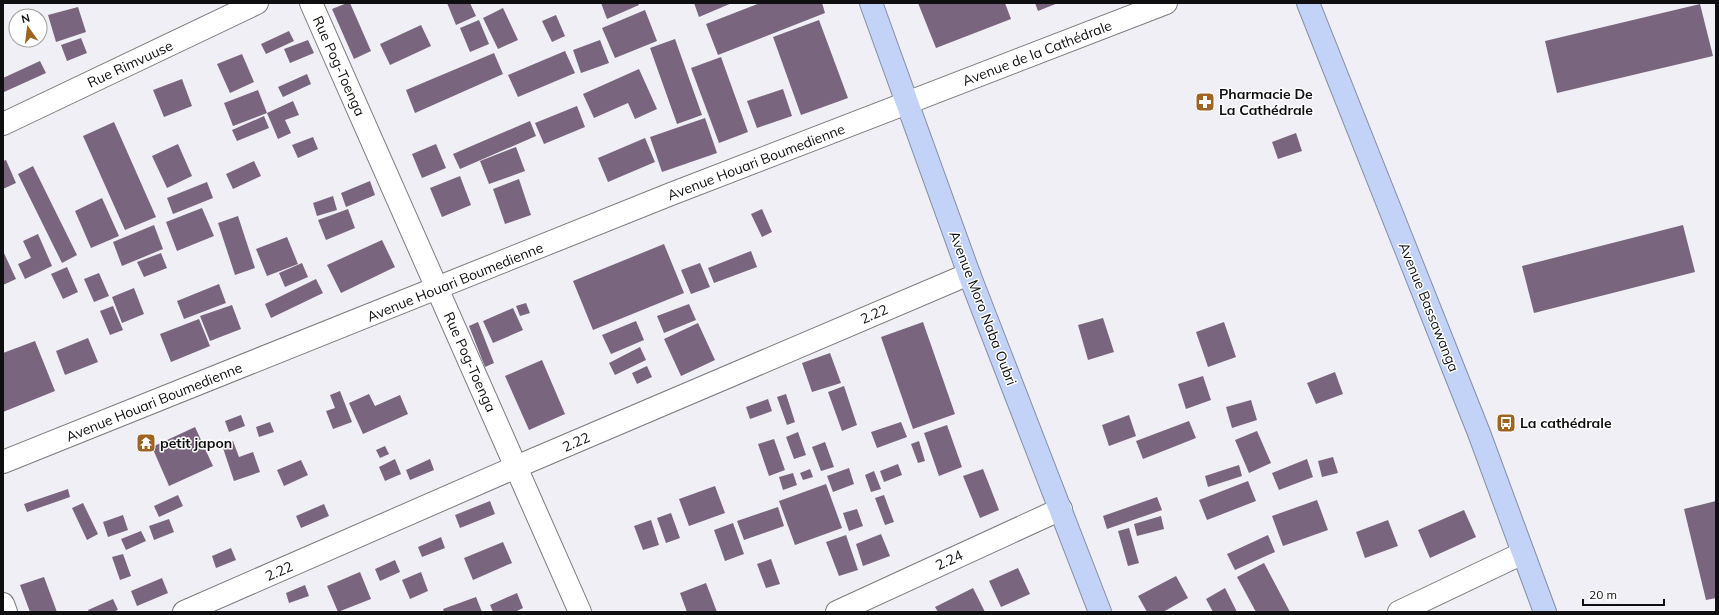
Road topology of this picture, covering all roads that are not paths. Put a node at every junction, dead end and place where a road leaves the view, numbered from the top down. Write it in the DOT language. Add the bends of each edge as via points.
graph roads {
  1 [pos="257,3"];
  2 [pos="311,3"];
  3 [pos="871,3"];
  4 [pos="1166,3"];
  5 [pos="1308,3"];
  6 [pos="907,104"];
  7 [pos="3,124"];
  8 [pos="969,274"];
  9 [pos="438,289"];
  10 [pos="3,462"];
  11 [pos="516,467"];
  12 [pos="1062,509"];
  13 [pos="1523,553"];
  14 [pos="3,604"];
  15 [pos="6,612"];
  16 [pos="184,612"];
  17 [pos="580,612"];
  18 [pos="837,612"];
  19 [pos="1100,612"];
  20 [pos="1399,612"];
  21 [pos="1545,612"];
  1 -- 7 [label="street, Rue Rimvuuse"];
  2 -- 9 [label="street, Rue Pog-Toenga"];
  3 -- 6 [label="highway, Avenue Moro Naba Oubri"];
  4 -- 6 [label="street, Avenue de la Cathédrale"];
  5 -- 13 [label="highway, Avenue Bassawanga" via="1476,426"];
  6 -- 8 [label="highway, Avenue Moro Naba Oubri"];
  6 -- 9 [label="street, Avenue Houari Boumedienne" via="671,194"];
  8 -- 11 [label="street, 2.22"];
  8 -- 12 [label="highway, Avenue Moro Naba Oubri"];
  9 -- 10 [label="street, Avenue Houari Boumedienne"];
  9 -- 11 [label="street, Rue Pog-Toenga"];
  11 -- 16 [label="street, 2.22"];
  11 -- 17 [label="street, Rue Pog-Toenga"];
  12 -- 18 [label="street, 2.24"];
  12 -- 19 [label="highway, Avenue Moro Naba Oubri"];
  13 -- 20 [label="street"];
  13 -- 21 [label="highway, Avenue Bassawanga"];
  14 -- 15 [label="street"];
}
